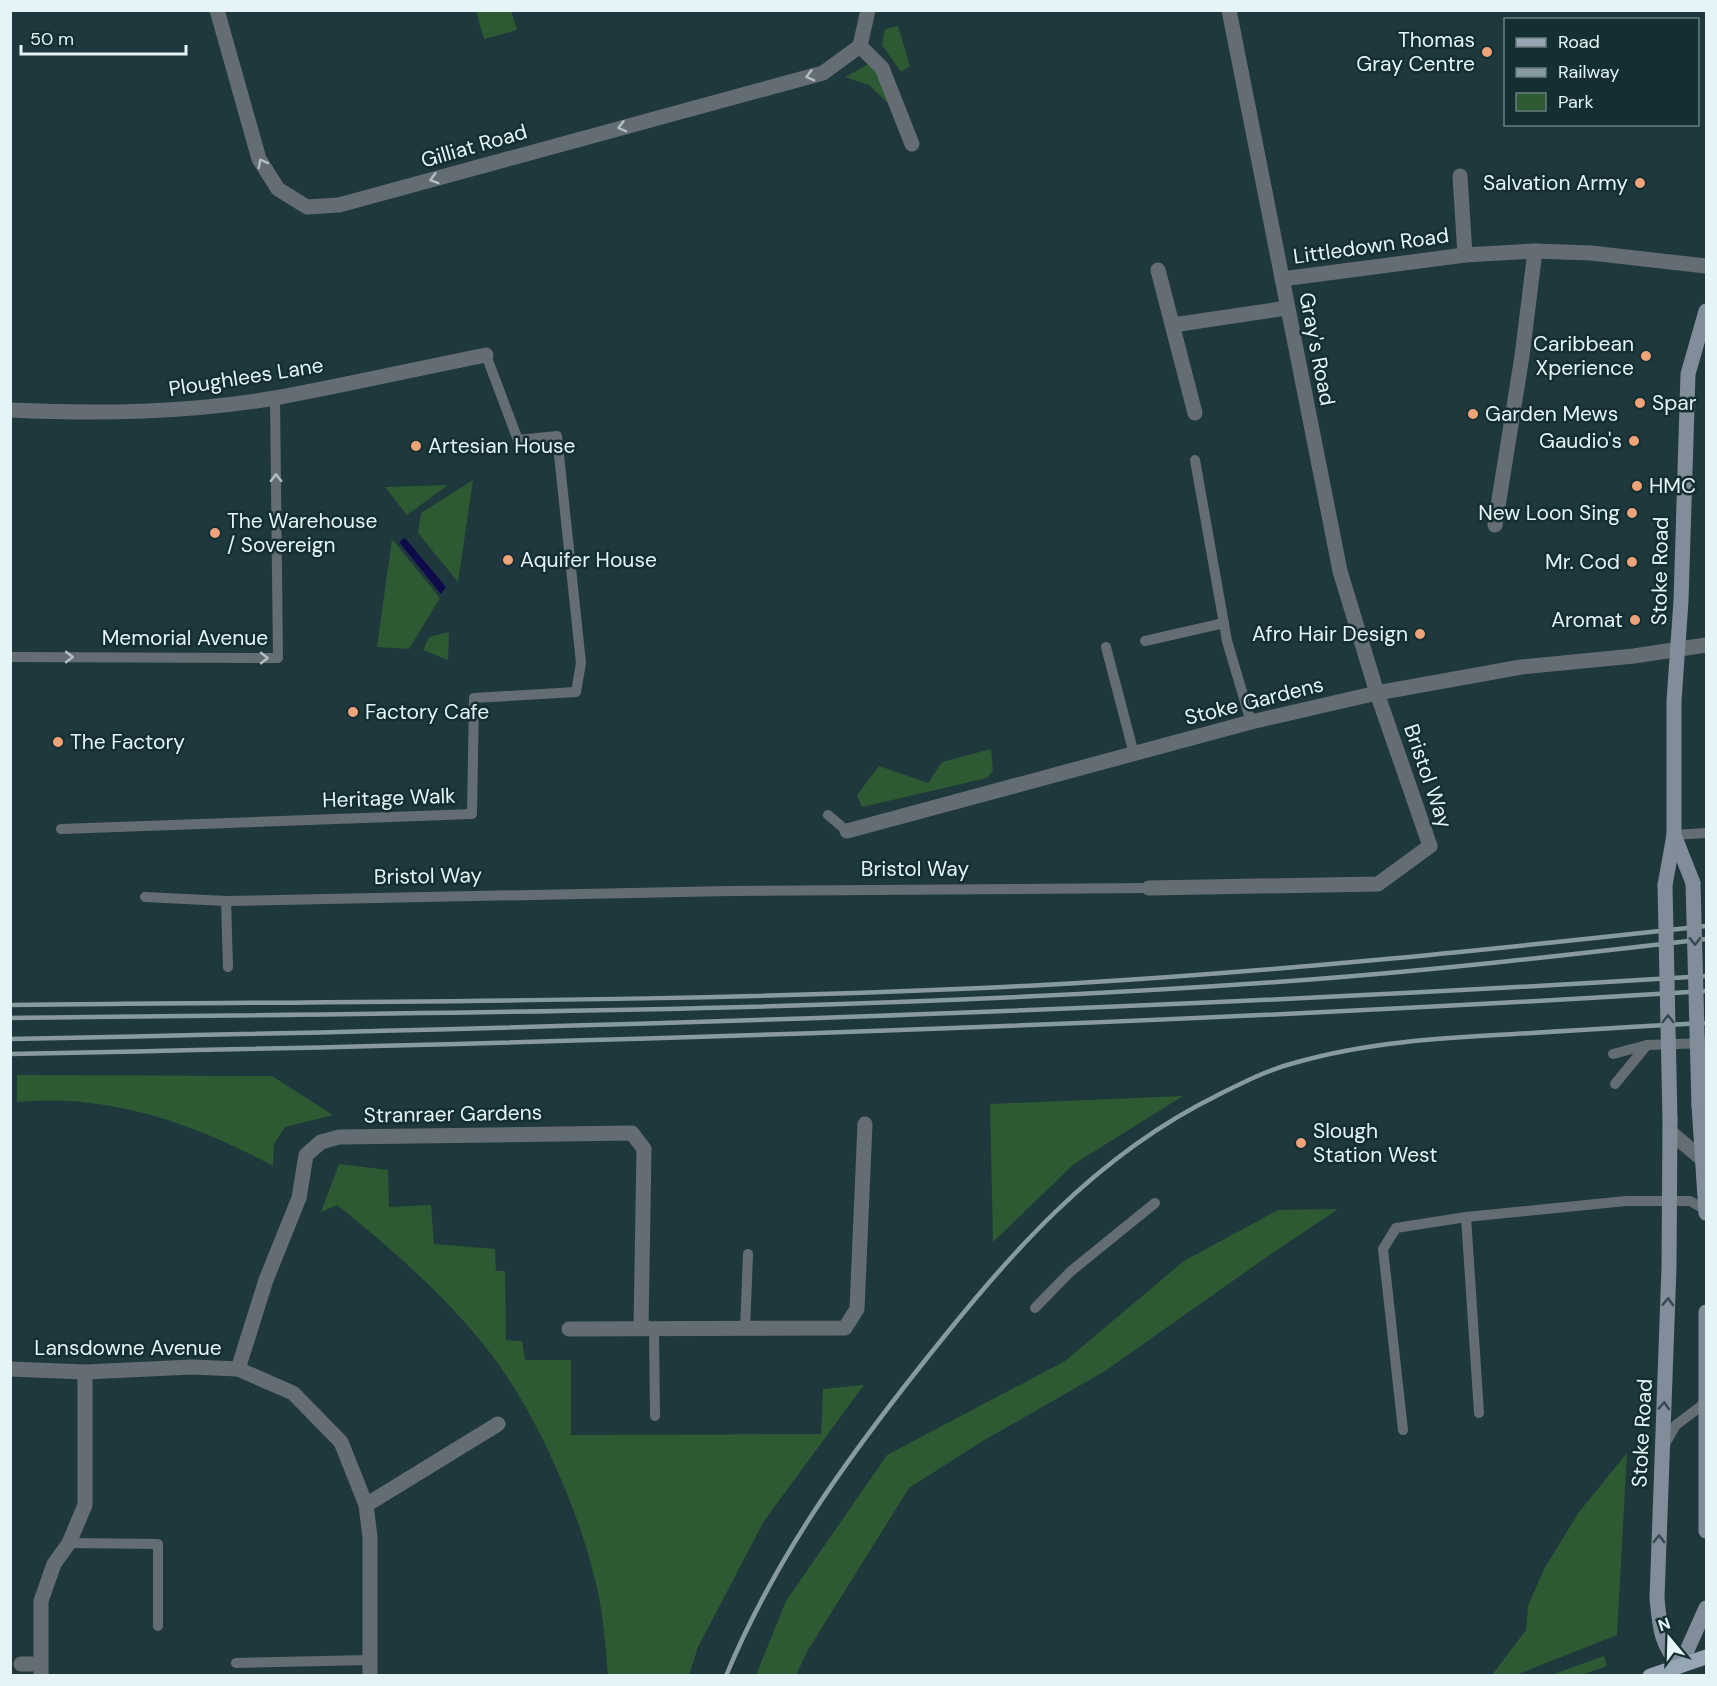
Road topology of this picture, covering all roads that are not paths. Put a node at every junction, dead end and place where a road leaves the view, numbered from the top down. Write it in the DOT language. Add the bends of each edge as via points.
graph roads {
  1 [pos="218,10"];
  2 [pos="868,10"];
  3 [pos="1229,10"];
  4 [pos="860,46"];
  5 [pos="912,144"];
  6 [pos="1460,176"];
  7 [pos="1535,251"];
  8 [pos="1465,255"];
  9 [pos="1707,266"];
  10 [pos="1158,270"];
  11 [pos="1282,279"];
  12 [pos="1287,309"];
  13 [pos="1707,311"];
  14 [pos="1173,325"];
  15 [pos="486,355"];
  16 [pos="275,398"];
  17 [pos="10,410"];
  18 [pos="1195,413"];
  19 [pos="1195,460"];
  20 [pos="1495,525"];
  21 [pos="1224,623"];
  22 [pos="1145,641"];
  23 [pos="1707,645"];
  24 [pos="1106,647"];
  25 [pos="1679,649"];
  26 [pos="10,657"];
  27 [pos="1377,693"];
  28 [pos="1251,722"];
  29 [pos="1134,754"];
  30 [pos="828,815"];
  31 [pos="61,829"];
  32 [pos="847,831"];
  33 [pos="1707,833"];
  34 [pos="1674,835"];
  35 [pos="1149,888"];
  36 [pos="145,897"];
  37 [pos="226,901"];
  38 [pos="228,967"];
  39 [pos="1707,1043"];
  40 [pos="1647,1046"];
  41 [pos="1613,1054"];
  42 [pos="1615,1084"];
  43 [pos="865,1124"];
  44 [pos="1670,1126"];
  45 [pos="1704,1158"];
  46 [pos="1669,1202"];
  47 [pos="1155,1203"];
  48 [pos="1706,1212"];
  49 [pos="1466,1217"];
  50 [pos="748,1254"];
  51 [pos="1035,1308"];
  52 [pos="1707,1312"];
  53 [pos="648,1328"];
  54 [pos="569,1329"];
  55 [pos="745,1330"];
  56 [pos="10,1369"];
  57 [pos="238,1369"];
  58 [pos="85,1372"];
  59 [pos="1705,1403"];
  60 [pos="1479,1413"];
  61 [pos="655,1416"];
  62 [pos="498,1424"];
  63 [pos="1403,1430"];
  64 [pos="1661,1452"];
  65 [pos="1706,1487"];
  66 [pos="366,1505"];
  67 [pos="1707,1531"];
  68 [pos="69,1542"];
  69 [pos="1707,1608"];
  70 [pos="158,1626"];
  71 [pos="1707,1657"];
  72 [pos="370,1660"];
  73 [pos="236,1663"];
  74 [pos="21,1664"];
  75 [pos="41,1670"];
  76 [pos="1684,1672"];
  77 [pos="370,1676"];
  78 [pos="1650,1676"];
  4 -- 1 [label="street, Gilliat Road, one-way" via="823,73 339,205 307,207 278,189 259,159"];
  2 -- 4 [label="street"];
  3 -- 11 [label="street, Gray's Road"];
  4 -- 5 [label="street" via="882,68"];
  6 -- 8 [label="street"];
  7 -- 8 [label="street, Littledown Road"];
  7 -- 9 [label="street"];
  7 -- 20 [label="street"];
  8 -- 11 [label="street, Littledown Road"];
  10 -- 14 [label="street"];
  11 -- 12 [label="street, Gray's Road"];
  12 -- 14 [label="street"];
  12 -- 27 [label="street, Gray's Road" via="1340,570"];
  13 -- 25 [label="main road, Stoke Road" via="1688,374"];
  14 -- 18 [label="street"];
  15 -- 16 [label="street, Ploughlees Lane"];
  15 -- 31 [label="lane, Heritage Walk" via="518,440 556,436 581,663 576,692 474,698 472,814"];
  16 -- 17 [label="street, Ploughlees Lane" via="172,410 91,414"];
  26 -- 16 [label="lane, Memorial Avenue, one-way" via="278,658"];
  19 -- 21 [label="lane"];
  21 -- 22 [label="lane"];
  21 -- 28 [label="lane"];
  23 -- 25 [label="street, Stoke Gardens"];
  24 -- 29 [label="lane"];
  25 -- 27 [label="street, Stoke Gardens" via="1521,667"];
  25 -- 34 [label="main road, Stoke Road" via="1674,701"];
  27 -- 28 [label="street, Stoke Gardens"];
  27 -- 35 [label="street, Bristol Way" via="1430,846 1378,884"];
  28 -- 29 [label="street, Stoke Gardens"];
  29 -- 32 [label="street, Stoke Gardens"];
  30 -- 32 [label="lane"];
  33 -- 34 [label="lane"];
  44 -- 34 [label="main road, Stoke Road, one-way, bridge" via="1665,885"];
  34 -- 45 [label="main road, Stoke Road, one-way, bridge" via="1694,883 1699,1105"];
  35 -- 37 [label="lane, Bristol Way" via="718,891"];
  36 -- 37 [label="lane, Bristol Way"];
  37 -- 38 [label="lane"];
  39 -- 40 [label="lane"];
  40 -- 41 [label="lane"];
  40 -- 42 [label="lane"];
  43 -- 55 [label="street" via="857,1309 845,1328"];
  44 -- 45 [label="street"];
  44 -- 46 [label="main road, Stoke Road"];
  45 -- 48 [label="main road, Stoke Road"];
  46 -- 48 [label="lane" via="1690,1201"];
  46 -- 49 [label="lane" via="1626,1201"];
  64 -- 46 [label="main road, Stoke Road, one-way" via="1667,1360"];
  47 -- 51 [label="lane" via="1070,1272"];
  49 -- 60 [label="lane"];
  49 -- 63 [label="lane" via="1396,1228 1383,1249"];
  50 -- 55 [label="lane"];
  52 -- 59 [label="main road"];
  53 -- 54 [label="street"];
  53 -- 55 [label="street"];
  53 -- 57 [label="street, Stranraer Gardens" via="644,1149 632,1133 339,1137 321,1142 306,1155 299,1198 266,1280"];
  53 -- 61 [label="lane"];
  56 -- 58 [label="street, Lansdowne Avenue"];
  57 -- 58 [label="street, Lansdowne Avenue"];
  57 -- 66 [label="street, Lansdowne Avenue" via="294,1393 341,1442"];
  58 -- 68 [label="street" via="85,1505"];
  59 -- 64 [label="lane" via="1676,1425"];
  59 -- 65 [label="main road"];
  62 -- 66 [label="street"];
  76 -- 64 [label="main road, Stoke Road, one-way" via="1662,1638 1657,1598"];
  65 -- 67 [label="main road"];
  66 -- 72 [label="street, Lansdowne Avenue" via="370,1537"];
  68 -- 70 [label="lane" via="145,1540 158,1544"];
  68 -- 75 [label="street" via="54,1564 41,1601"];
  69 -- 76 [label="main road"];
  71 -- 76 [label="main road"];
  72 -- 73 [label="lane"];
  72 -- 77 [label="street, Lansdowne Avenue"];
  74 -- 75 [label="street"];
  76 -- 78 [label="main road"];
}
